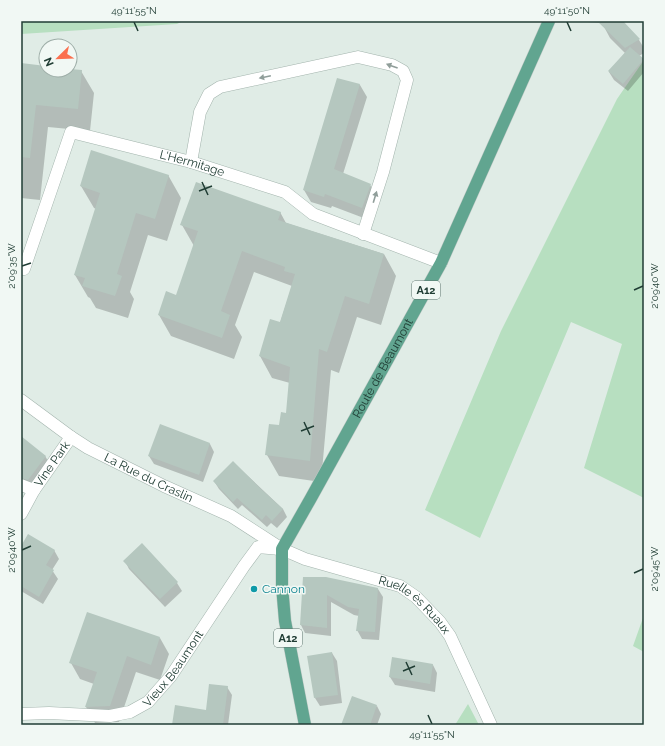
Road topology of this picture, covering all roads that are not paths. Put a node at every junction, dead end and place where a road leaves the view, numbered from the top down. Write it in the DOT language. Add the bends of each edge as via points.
graph roads {
  1 [pos="549,21"];
  2 [pos="191,162"];
  3 [pos="363,234"];
  4 [pos="441,263"];
  5 [pos="24,269"];
  6 [pos="21,400"];
  7 [pos="71,437"];
  8 [pos="21,485"];
  9 [pos="34,490"];
  10 [pos="21,514"];
  11 [pos="282,549"];
  12 [pos="21,714"];
  13 [pos="305,725"];
  14 [pos="491,725"];
  1 -- 4 [label="main road, Route de Beaumont / A12"];
  2 -- 3 [label="street, L'Hermitage" via="285,192 313,214"];
  3 -- 2 [label="street, one-way" via="383,172 407,80 403,71 392,65 358,57 220,87 209,94 200,112"];
  2 -- 5 [label="street, L'Hermitage" via="71,132"];
  3 -- 4 [label="street, L'Hermitage"];
  4 -- 11 [label="main road, Route de Beaumont / A12"];
  6 -- 7 [label="street, La Rue du Craslin"];
  7 -- 9 [label="street, Vine Park"];
  7 -- 11 [label="street, La Rue du Craslin" via="164,486 231,516"];
  8 -- 9 [label="street, Vine Park"];
  9 -- 10 [label="street, Vine Park"];
  11 -- 12 [label="street, Vieux Beaumont" via="258,547 171,676 148,702 130,712 110,716"];
  11 -- 13 [label="main road, Route de Beaumont / A12" via="285,621"];
  11 -- 14 [label="street, Ruelle ès Ruaux" via="305,559 400,586 416,597 450,636"];
}
